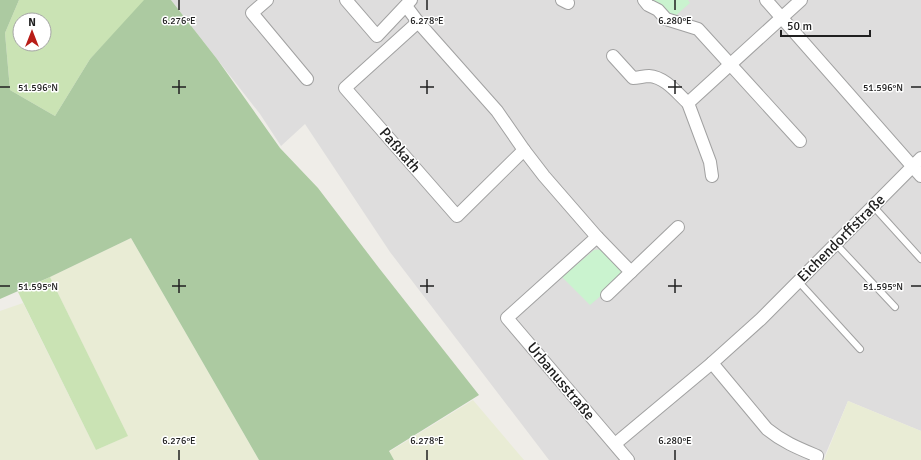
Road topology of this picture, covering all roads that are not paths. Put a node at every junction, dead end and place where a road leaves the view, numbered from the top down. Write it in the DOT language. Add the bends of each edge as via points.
graph roads {
  1 [pos="266,0"];
  2 [pos="346,0"];
  3 [pos="644,0"];
  4 [pos="766,0"];
  5 [pos="801,0"];
  6 [pos="409,3"];
  7 [pos="782,18"];
  8 [pos="418,22"];
  9 [pos="613,56"];
  10 [pos="730,65"];
  11 [pos="307,79"];
  12 [pos="688,103"];
  13 [pos="800,141"];
  14 [pos="524,150"];
  15 [pos="916,162"];
  16 [pos="712,176"];
  17 [pos="921,176"];
  18 [pos="873,206"];
  19 [pos="678,228"];
  20 [pos="597,237"];
  21 [pos="835,243"];
  22 [pos="921,259"];
  23 [pos="631,272"];
  24 [pos="798,281"];
  25 [pos="607,295"];
  26 [pos="895,307"];
  27 [pos="860,349"];
  28 [pos="712,362"];
  29 [pos="615,444"];
  30 [pos="628,460"];
  31 [pos="816,460"];
  1 -- 11 [label="street" via="252,13"];
  2 -- 6 [label="street" via="377,36"];
  3 -- 10 [label="street" via="666,19 698,29"];
  4 -- 7 [label="street"];
  5 -- 7 [label="street"];
  6 -- 8 [label="street"];
  7 -- 10 [label="street"];
  7 -- 15 [label="street"];
  8 -- 14 [label="street" via="497,111"];
  8 -- 14 [label="street, Paßkath" via="345,88 458,216"];
  9 -- 12 [label="street" via="634,78 658,78"];
  10 -- 12 [label="street"];
  10 -- 13 [label="street"];
  12 -- 16 [label="street" via="710,162"];
  14 -- 20 [label="street"];
  15 -- 17 [label="street"];
  15 -- 18 [label="street, Eichendorffstraße"];
  18 -- 21 [label="street, Eichendorffstraße"];
  18 -- 22 [label="lane"];
  19 -- 23 [label="street"];
  20 -- 23 [label="street"];
  20 -- 29 [label="street, Urbanusstraße" via="507,318"];
  21 -- 24 [label="street, Eichendorffstraße"];
  21 -- 26 [label="lane"];
  23 -- 25 [label="street"];
  24 -- 27 [label="lane"];
  24 -- 28 [label="street, Eichendorffstraße" via="761,319"];
  28 -- 29 [label="street"];
  28 -- 31 [label="street" via="767,429 789,444 817,456"];
  29 -- 30 [label="street, Urbanusstraße"];
}
